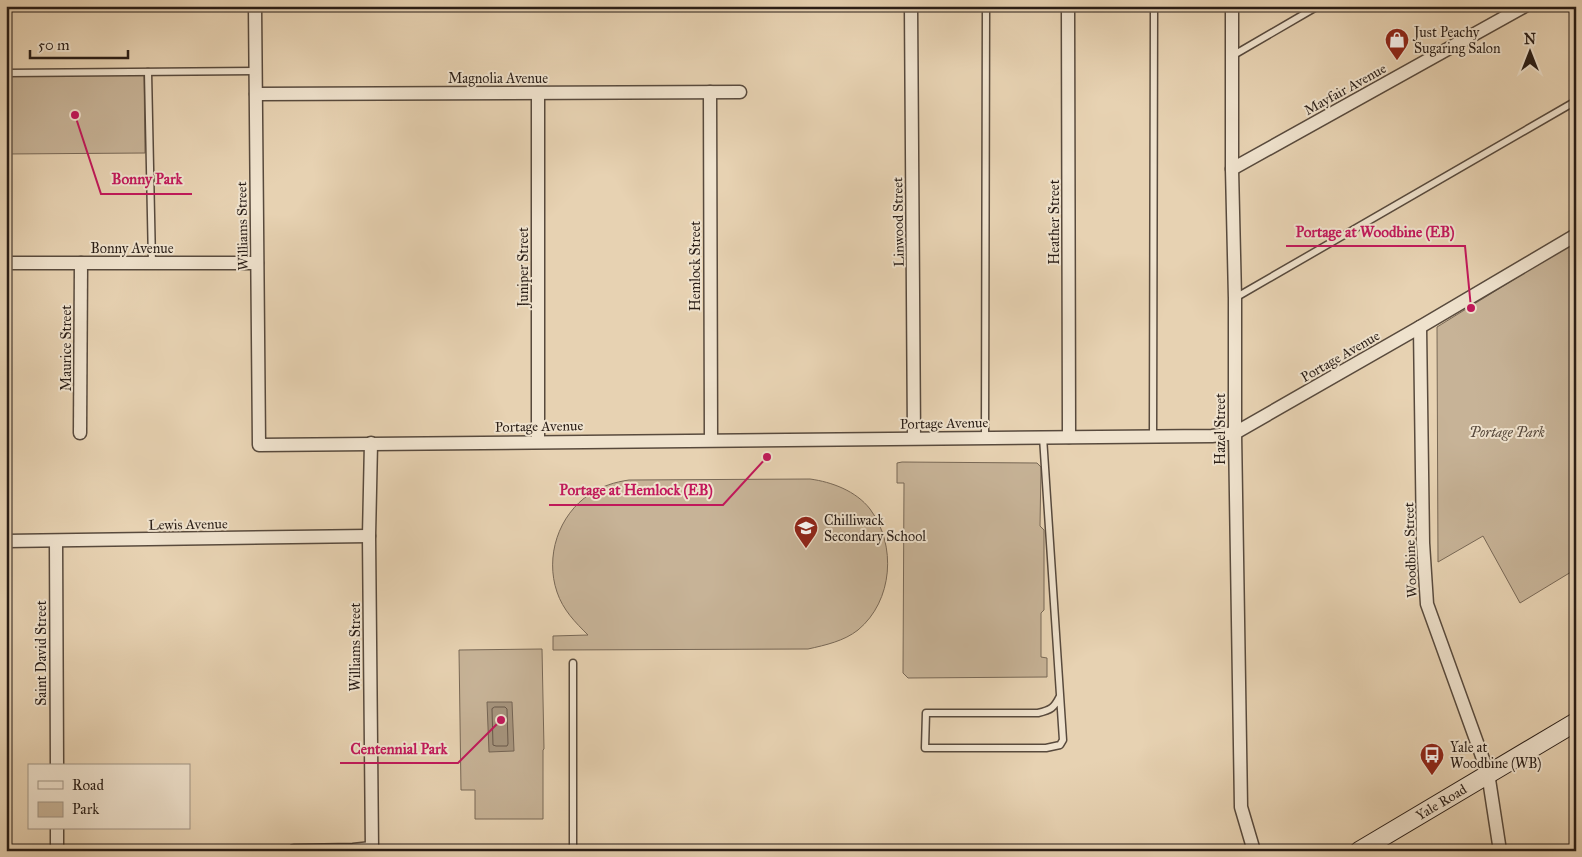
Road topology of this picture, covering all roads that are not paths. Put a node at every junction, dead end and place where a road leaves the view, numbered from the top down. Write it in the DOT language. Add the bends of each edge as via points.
graph roads {
  1 [pos="255,6"];
  2 [pos="911,6"];
  3 [pos="986,6"];
  4 [pos="1068,6"];
  5 [pos="1154,6"];
  6 [pos="1232,6"];
  7 [pos="1318,6"];
  8 [pos="1525,6"];
  9 [pos="1232,56"];
  10 [pos="256,71"];
  11 [pos="148,72"];
  12 [pos="6,73"];
  13 [pos="710,92"];
  14 [pos="740,92"];
  15 [pos="538,93"];
  16 [pos="256,94"];
  17 [pos="1576,101"];
  18 [pos="1232,169"];
  19 [pos="1576,234"];
  20 [pos="6,263"];
  21 [pos="81,263"];
  22 [pos="152,263"];
  23 [pos="257,263"];
  24 [pos="1235,298"];
  25 [pos="1420,327"];
  26 [pos="80,433"];
  27 [pos="1235,433"];
  28 [pos="1153,436"];
  29 [pos="1043,437"];
  30 [pos="1069,437"];
  31 [pos="914,438"];
  32 [pos="985,438"];
  33 [pos="711,440"];
  34 [pos="538,441"];
  35 [pos="372,443"];
  36 [pos="259,445"];
  37 [pos="369,536"];
  38 [pos="56,541"];
  39 [pos="6,542"];
  40 [pos="573,663"];
  41 [pos="1060,696"];
  42 [pos="1576,722"];
  43 [pos="57,764"];
  44 [pos="1488,773"];
  45 [pos="57,830"];
  46 [pos="372,849"];
  47 [pos="57,851"];
  48 [pos="294,851"];
  49 [pos="573,851"];
  50 [pos="1254,851"];
  51 [pos="1359,851"];
  52 [pos="1500,851"];
  1 -- 10 [label="street, Williams Street"];
  2 -- 31 [label="street, Linwood Street"];
  3 -- 32 [label="lane"];
  4 -- 30 [label="street, Heather Street"];
  5 -- 28 [label="lane"];
  6 -- 9 [label="street, Hazel Street"];
  7 -- 9 [label="lane"];
  8 -- 18 [label="street, Mayfair Avenue"];
  9 -- 18 [label="street, Hazel Street"];
  10 -- 11 [label="lane"];
  10 -- 16 [label="street, Williams Street"];
  11 -- 12 [label="lane"];
  11 -- 22 [label="lane"];
  13 -- 14 [label="street, Magnolia Avenue"];
  13 -- 15 [label="street, Magnolia Avenue"];
  13 -- 33 [label="street, Hemlock Street"];
  15 -- 16 [label="street, Magnolia Avenue"];
  15 -- 34 [label="street, Juniper Street"];
  16 -- 23 [label="street, Williams Street"];
  17 -- 24 [label="lane"];
  18 -- 24 [label="street, Hazel Street"];
  19 -- 25 [label="street, Portage Avenue"];
  20 -- 21 [label="street, Bonny Avenue"];
  21 -- 22 [label="street, Bonny Avenue"];
  21 -- 26 [label="street, Maurice Street"];
  22 -- 23 [label="street, Bonny Avenue"];
  23 -- 36 [label="street, Williams Street"];
  24 -- 27 [label="street, Hazel Street"];
  25 -- 27 [label="street, Portage Avenue"];
  25 -- 44 [label="street, Woodbine Street" via="1427,604"];
  27 -- 28 [label="street, Portage Avenue"];
  27 -- 50 [label="street, Hazel Street" via="1241,807"];
  28 -- 30 [label="street, Portage Avenue"];
  29 -- 30 [label="street, Portage Avenue"];
  29 -- 32 [label="street, Portage Avenue"];
  29 -- 41 [label="lane"];
  31 -- 32 [label="street, Portage Avenue"];
  31 -- 33 [label="street, Portage Avenue"];
  33 -- 34 [label="street, Portage Avenue"];
  34 -- 35 [label="street, Portage Avenue"];
  35 -- 36 [label="street, Portage Avenue"];
  35 -- 37 [label="street, Williams Street"];
  37 -- 38 [label="street, Lewis Avenue"];
  37 -- 46 [label="street, Williams Street"];
  38 -- 39 [label="street, Lewis Avenue"];
  38 -- 43 [label="street, Saint David Street"];
  40 -- 49 [label="lane"];
  41 -- 41 [label="lane" via="1063,740 1060,745 1046,748 925,748 926,713 1038,713 1050,710"];
  42 -- 44 [label="main road, Yale Road"];
  44 -- 51 [label="main road, Yale Road"];
  44 -- 52 [label="street, Woodbine Street"];
  45 -- 47 [label="street"];
  46 -- 48 [label="street"];
}
